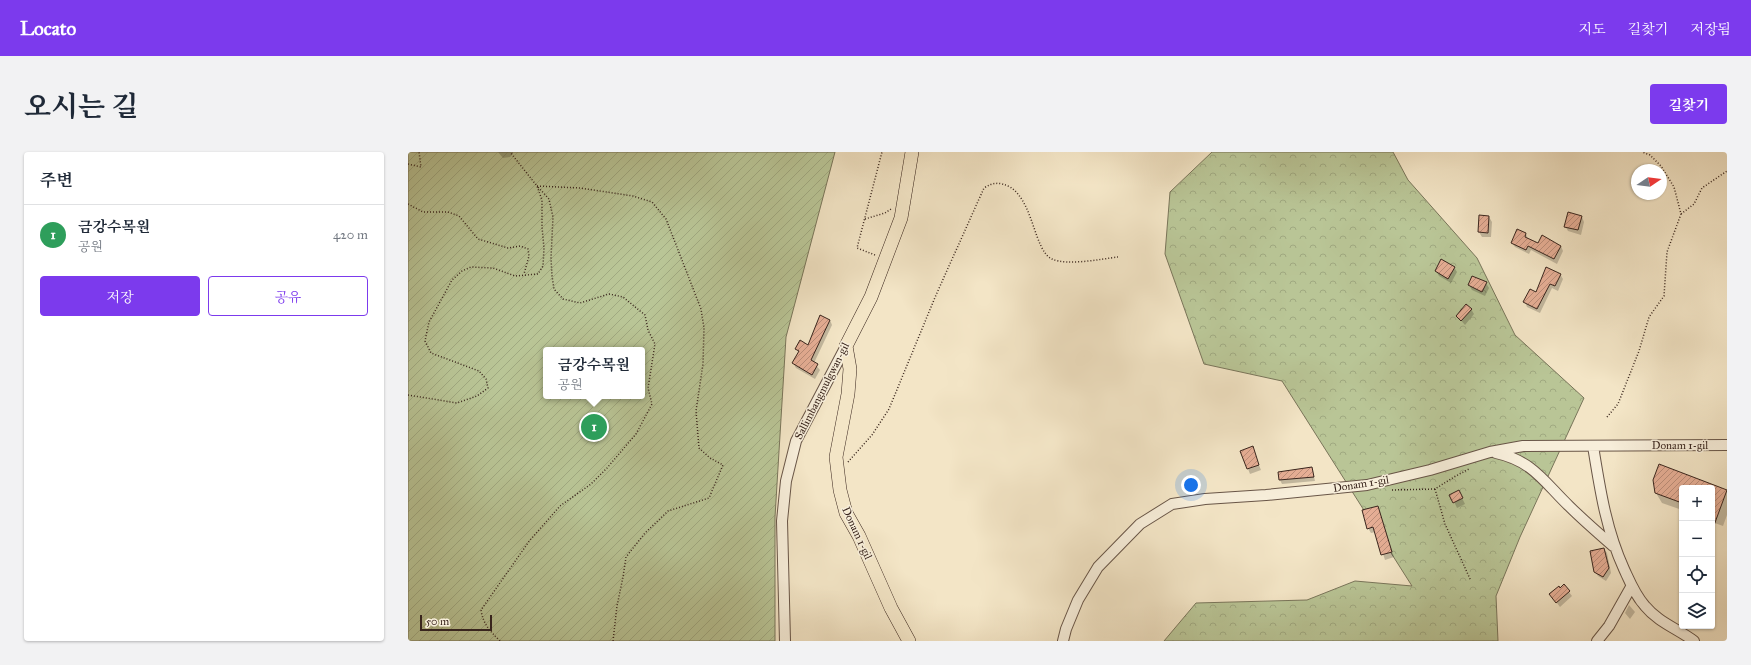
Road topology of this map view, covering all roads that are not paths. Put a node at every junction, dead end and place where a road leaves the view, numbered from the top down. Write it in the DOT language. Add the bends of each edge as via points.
graph roads {
  1 [pos="911,156"];
  2 [pos="846,346"];
  3 [pos="1727,445"];
  4 [pos="1593,446"];
  5 [pos="1490,452"];
  6 [pos="1614,546"];
  7 [pos="1631,587"];
  8 [pos="785,641"];
  9 [pos="908,641"];
  10 [pos="1064,641"];
  11 [pos="1597,641"];
  12 [pos="1694,641"];
  1 -- 2 [label="main road, Sallimbangmulgwan-gil" via="901,218 871,297"];
  2 -- 8 [label="street, Sallimbangmulgwan-gil" via="796,441 786,481 782,520"];
  2 -- 9 [label="main road, Donam 1-gil" via="850,369 848,394 836,456 846,513"];
  3 -- 4 [label="street, Donam 1-gil"];
  4 -- 5 [label="street, Donam 1-gil" via="1523,446"];
  4 -- 6 [label="street" via="1605,516"];
  5 -- 6 [label="street" via="1508,455 1534,469 1569,507"];
  5 -- 10 [label="street, Donam 1-gil" via="1367,485 1172,504 1140,524 1098,567 1078,600"];
  6 -- 7 [label="street"];
  7 -- 11 [label="street" via="1609,626"];
  7 -- 12 [label="street" via="1645,607 1660,620"];
}
